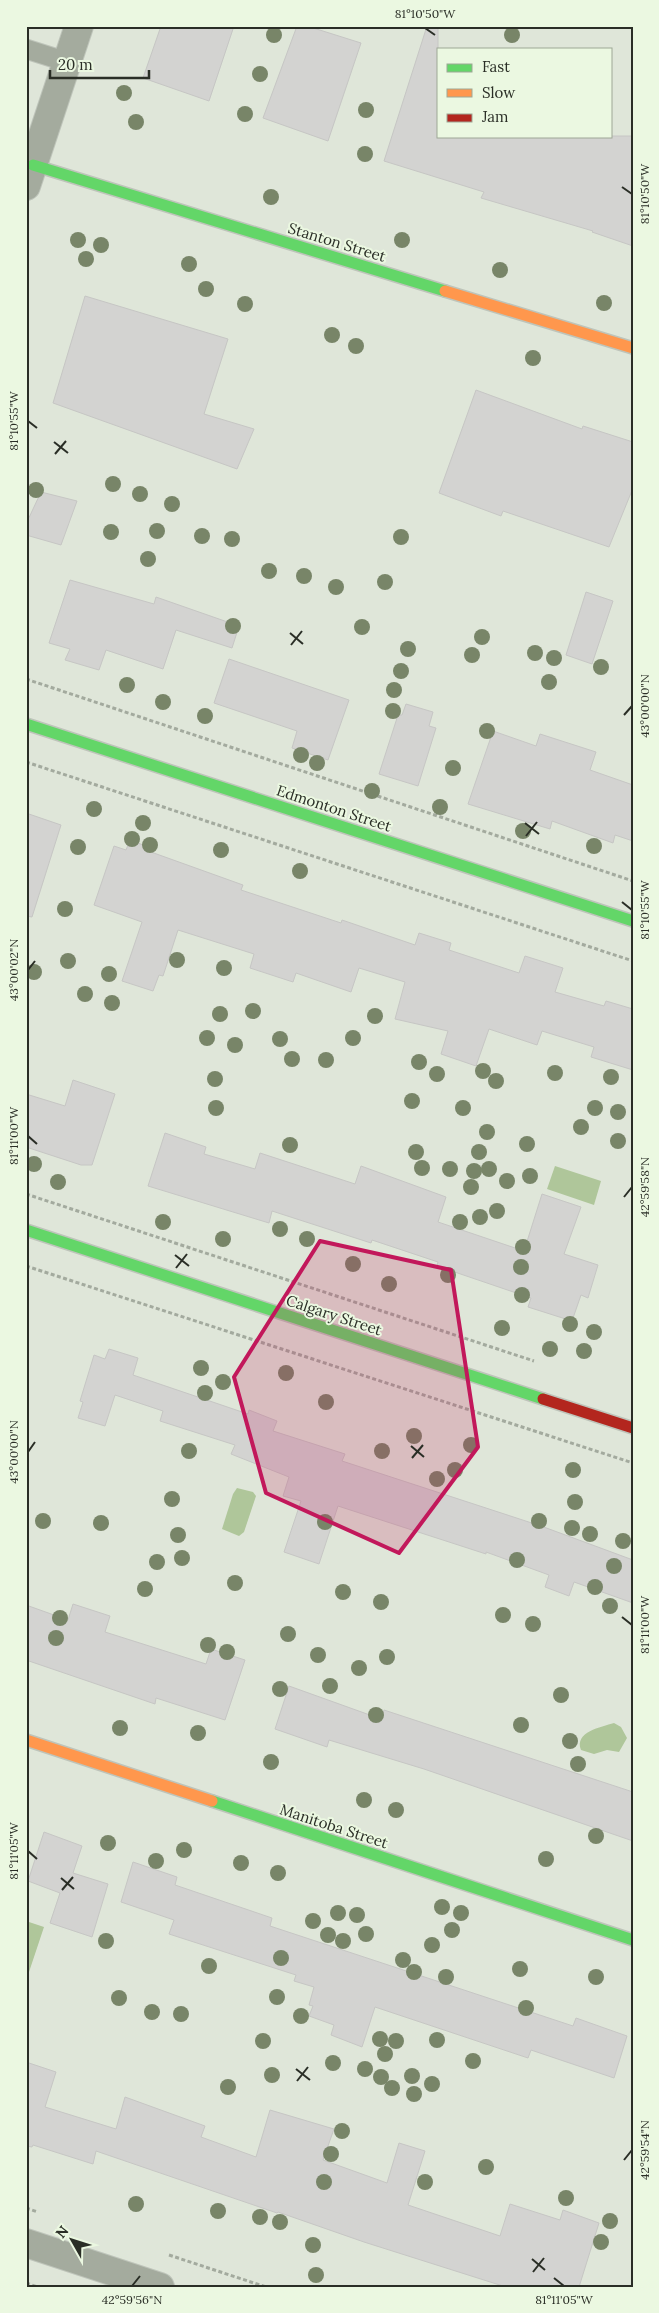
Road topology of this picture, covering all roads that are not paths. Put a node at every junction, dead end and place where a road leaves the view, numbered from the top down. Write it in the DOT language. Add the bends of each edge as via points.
graph roads {
  1 [pos="78,26"];
  2 [pos="26,49"];
  3 [pos="67,62"];
  4 [pos="30,176"];
  5 [pos="633,348"];
  6 [pos="26,724"];
  7 [pos="633,921"];
  8 [pos="26,1230"];
  9 [pos="633,1428"];
  10 [pos="26,1740"];
  11 [pos="633,1940"];
  12 [pos="26,2243"];
  13 [pos="160,2287"];
  1 -- 3 [label="street"];
  2 -- 3 [label="lane"];
  3 -- 4 [label="street"];
  4 -- 5 [label="street, Stanton Street"];
  6 -- 7 [label="street, Edmonton Street"];
  8 -- 9 [label="street, Calgary Street"];
  10 -- 11 [label="street, Manitoba Street"];
  12 -- 13 [label="street"];
}
